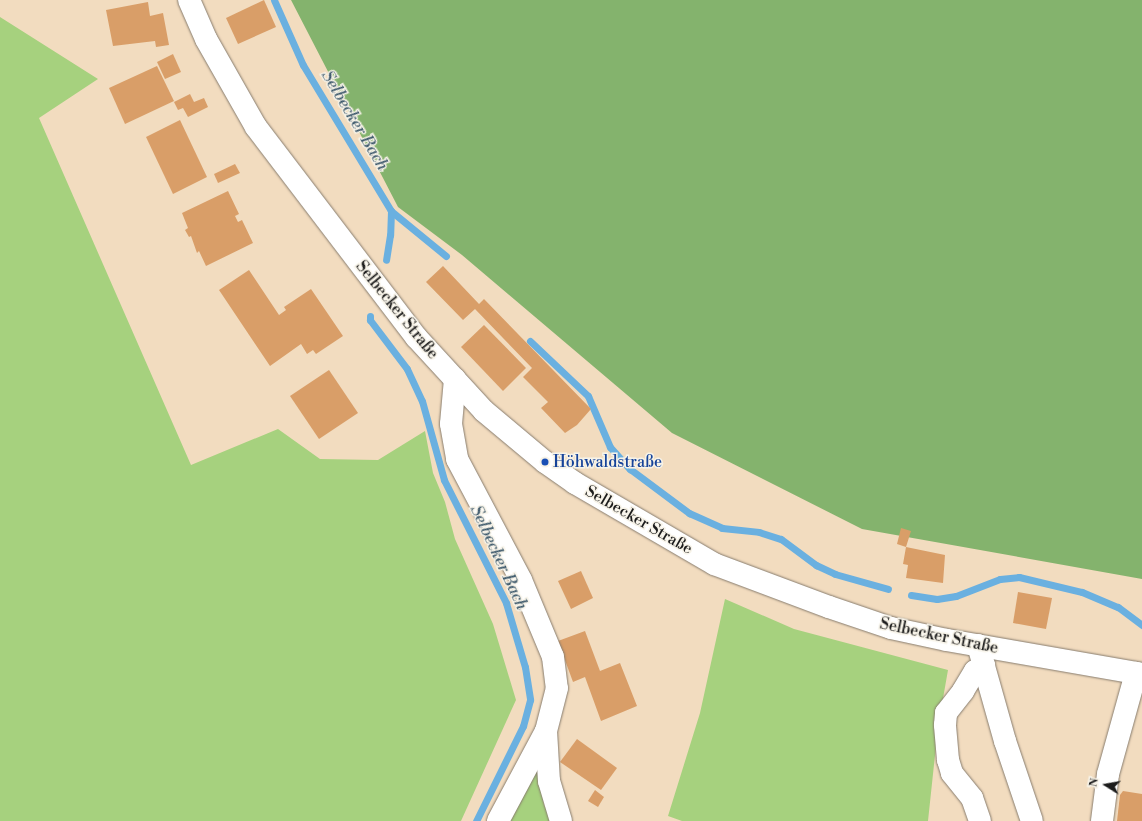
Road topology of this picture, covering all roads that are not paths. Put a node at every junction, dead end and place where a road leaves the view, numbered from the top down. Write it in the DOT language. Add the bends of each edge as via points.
graph roads {
  1 [pos="188,0"];
  2 [pos="455,379"];
  3 [pos="981,655"];
  4 [pos="1139,674"];
  5 [pos="546,731"];
  6 [pos="498,821"];
  7 [pos="561,821"];
  8 [pos="980,821"];
  9 [pos="1032,821"];
  10 [pos="1102,821"];
  1 -- 2 [label="main road, Selbecker Straße" via="238,97 272,150 416,337"];
  2 -- 3 [label="main road, Selbecker Straße" via="484,411 545,462 575,483 714,564 891,628"];
  2 -- 5 [label="main road" via="451,424 457,459 521,580 553,657 557,688"];
  3 -- 4 [label="main road, Selbecker Straße"];
  3 -- 8 [label="main road" via="964,691 946,713 944,725 952,772 972,798"];
  3 -- 9 [label="main road" via="1005,741"];
  4 -- 10 [label="main road" via="1108,774"];
  5 -- 6 [label="main road"];
  5 -- 7 [label="main road" via="549,781"];
}
